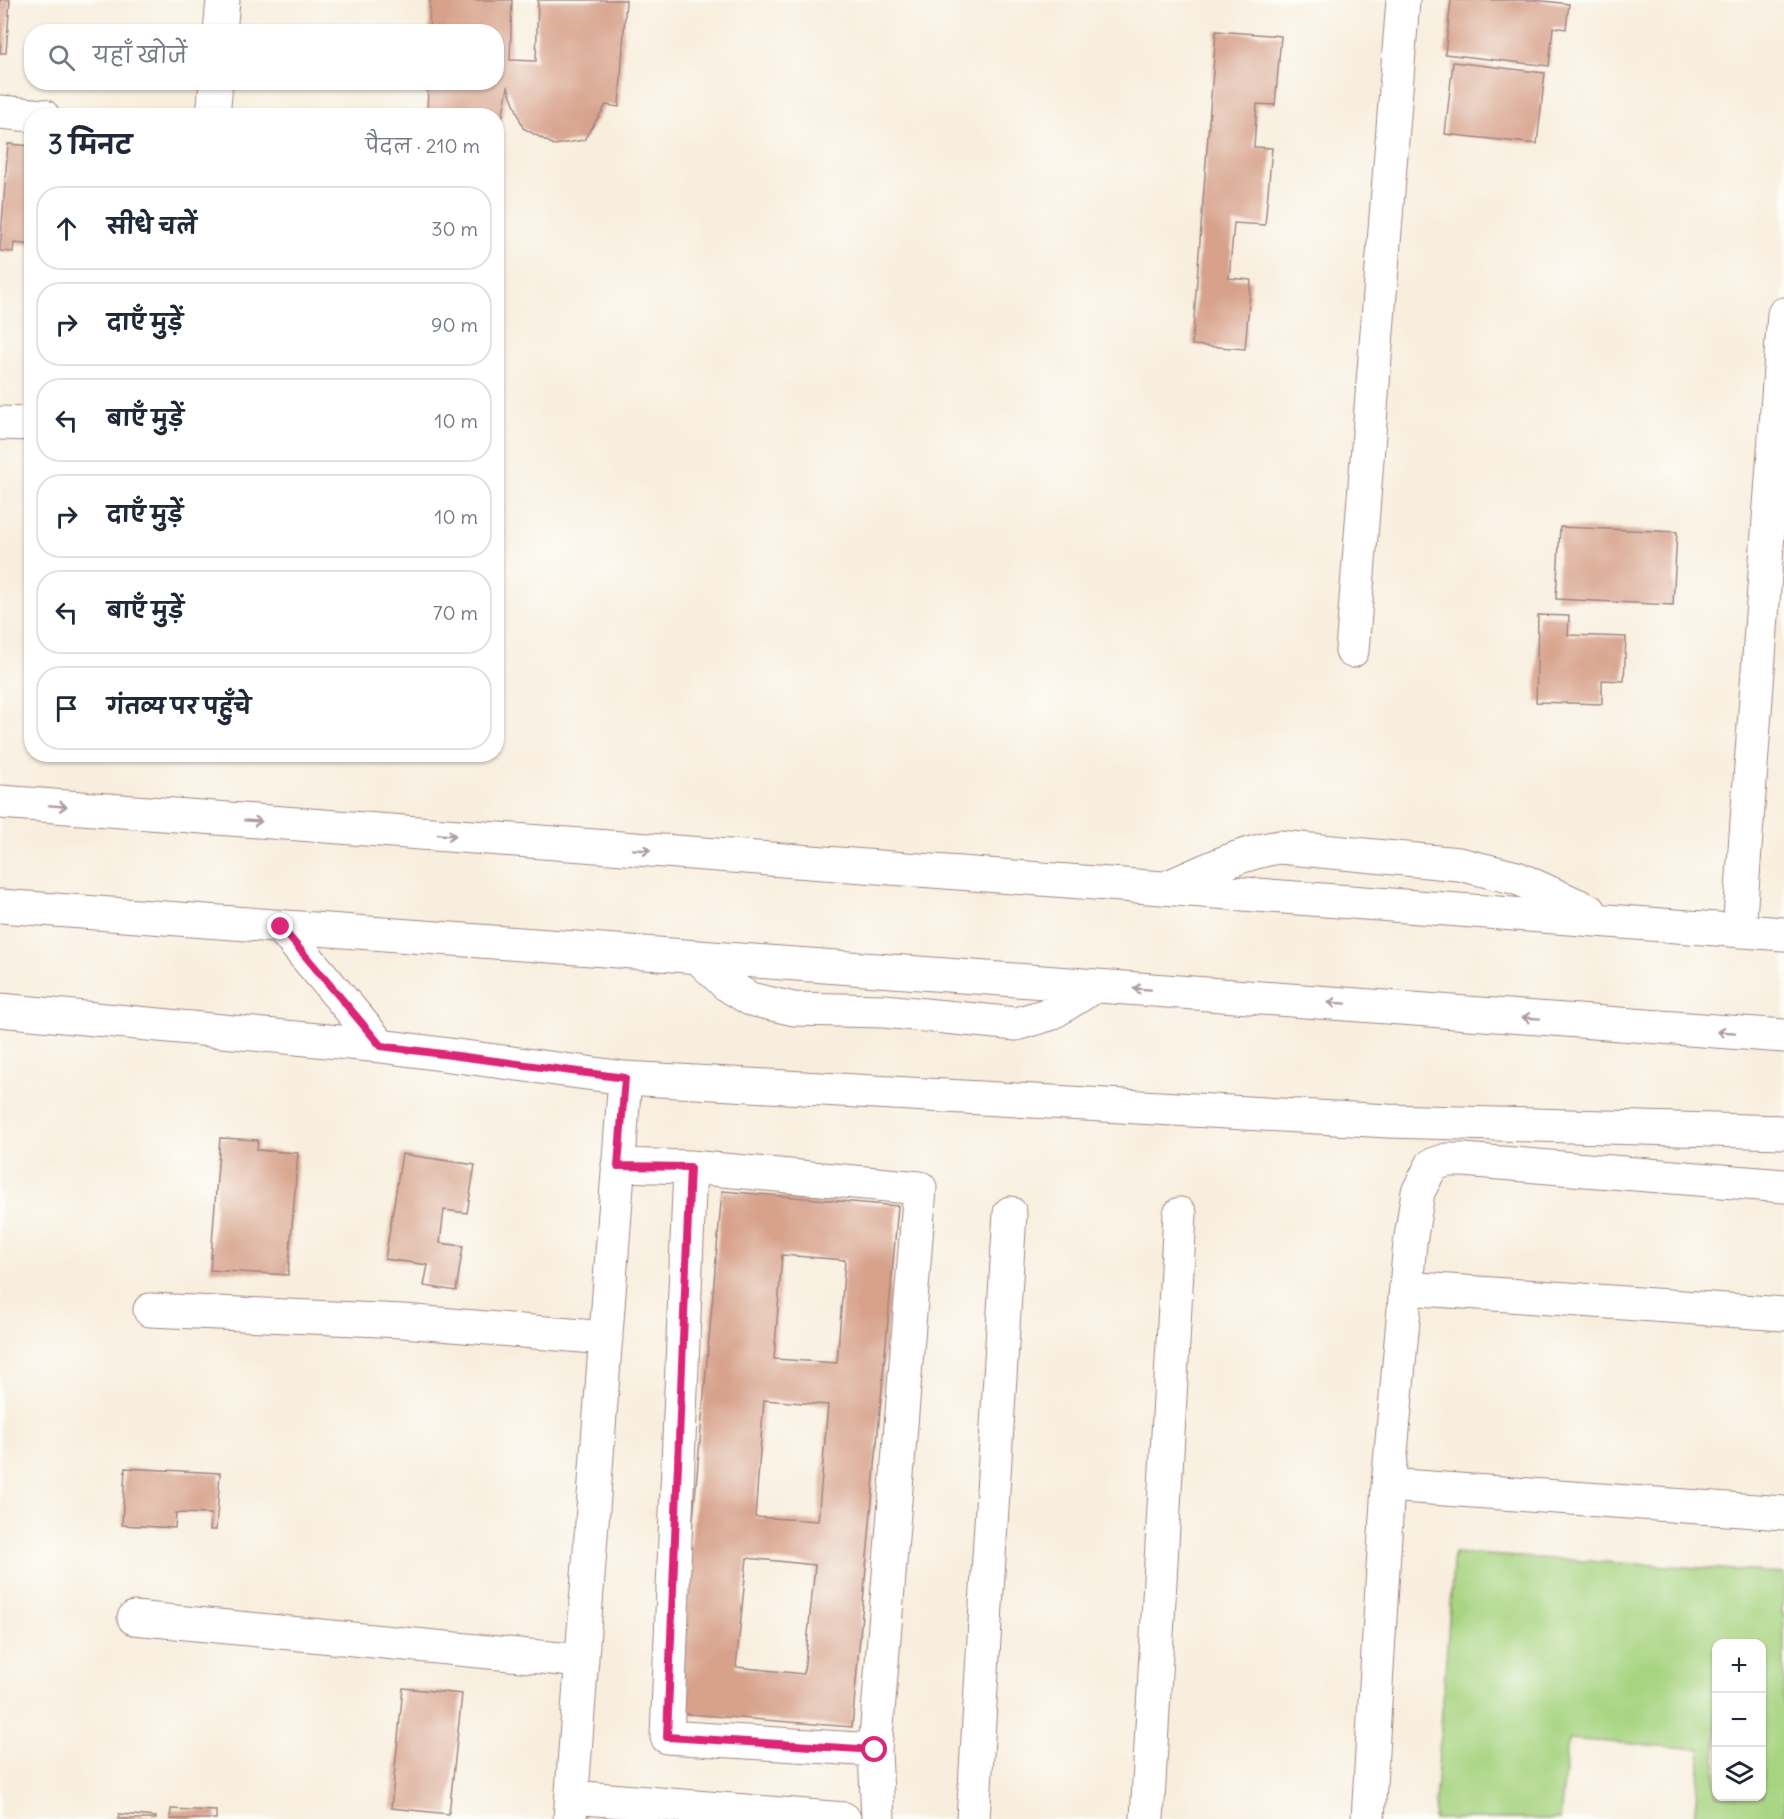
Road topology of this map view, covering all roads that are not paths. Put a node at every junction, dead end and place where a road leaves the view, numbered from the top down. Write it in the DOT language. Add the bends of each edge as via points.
graph roads {
  1 [pos="223,0"];
  2 [pos="1403,0"];
  3 [pos="221,24"];
  4 [pos="215,90"];
  5 [pos="214,108"];
  6 [pos="0,112"];
  7 [pos="24,114"];
  8 [pos="1784,314"];
  9 [pos="0,423"];
  10 [pos="24,424"];
  11 [pos="1352,651"];
  12 [pos="0,802"];
  13 [pos="1165,888"];
  14 [pos="0,906"];
  15 [pos="1611,921"];
  16 [pos="281,927"];
  17 [pos="1738,931"];
  18 [pos="1784,934"];
  19 [pos="698,957"];
  20 [pos="1095,986"];
  21 [pos="0,1010"];
  22 [pos="1784,1036"];
  23 [pos="381,1046"];
  24 [pos="625,1078"];
  25 [pos="1784,1132"];
  26 [pos="618,1166"];
  27 [pos="690,1167"];
  28 [pos="1784,1186"];
  29 [pos="1010,1213"];
  30 [pos="1180,1214"];
  31 [pos="1406,1288"];
  32 [pos="150,1310"];
  33 [pos="1784,1314"];
  34 [pos="606,1338"];
  35 [pos="1388,1485"];
  36 [pos="1784,1513"];
  37 [pos="134,1618"];
  38 [pos="582,1661"];
  39 [pos="875,1750"];
  40 [pos="571,1808"];
  41 [pos="844,1819"];
  42 [pos="878,1819"];
  43 [pos="973,1819"];
  44 [pos="1147,1819"];
  45 [pos="1368,1819"];
  1 -- 3 [label="street"];
  2 -- 11 [label="street"];
  4 -- 5 [label="street"];
  6 -- 7 [label="street"];
  8 -- 17 [label="street"];
  9 -- 10 [label="street"];
  12 -- 13 [label="street, one-way"];
  13 -- 15 [label="street"];
  13 -- 15 [label="street" via="1235,858 1278,847 1459,864 1517,878"];
  14 -- 16 [label="street"];
  15 -- 17 [label="street"];
  16 -- 19 [label="street"];
  16 -- 23 [label="street"];
  17 -- 18 [label="street"];
  19 -- 20 [label="street"];
  19 -- 20 [label="street" via="726,984 750,999 794,1010 884,1011 1016,1024 1050,1014"];
  22 -- 20 [label="street, one-way"];
  21 -- 23 [label="street"];
  23 -- 24 [label="street"];
  24 -- 25 [label="street" via="1388,1121"];
  24 -- 26 [label="street"];
  26 -- 27 [label="street"];
  26 -- 34 [label="street"];
  27 -- 39 [label="street" via="667,1737"];
  27 -- 39 [label="street" via="920,1188"];
  28 -- 31 [label="street" via="1447,1160 1432,1165 1418,1192"];
  29 -- 43 [label="street"];
  30 -- 44 [label="street"];
  31 -- 33 [label="street"];
  31 -- 35 [label="street"];
  32 -- 34 [label="street" via="403,1321"];
  34 -- 38 [label="street"];
  35 -- 36 [label="street"];
  35 -- 45 [label="street"];
  37 -- 38 [label="street"];
  38 -- 40 [label="street"];
  39 -- 42 [label="street"];
  40 -- 41 [label="street"];
}
